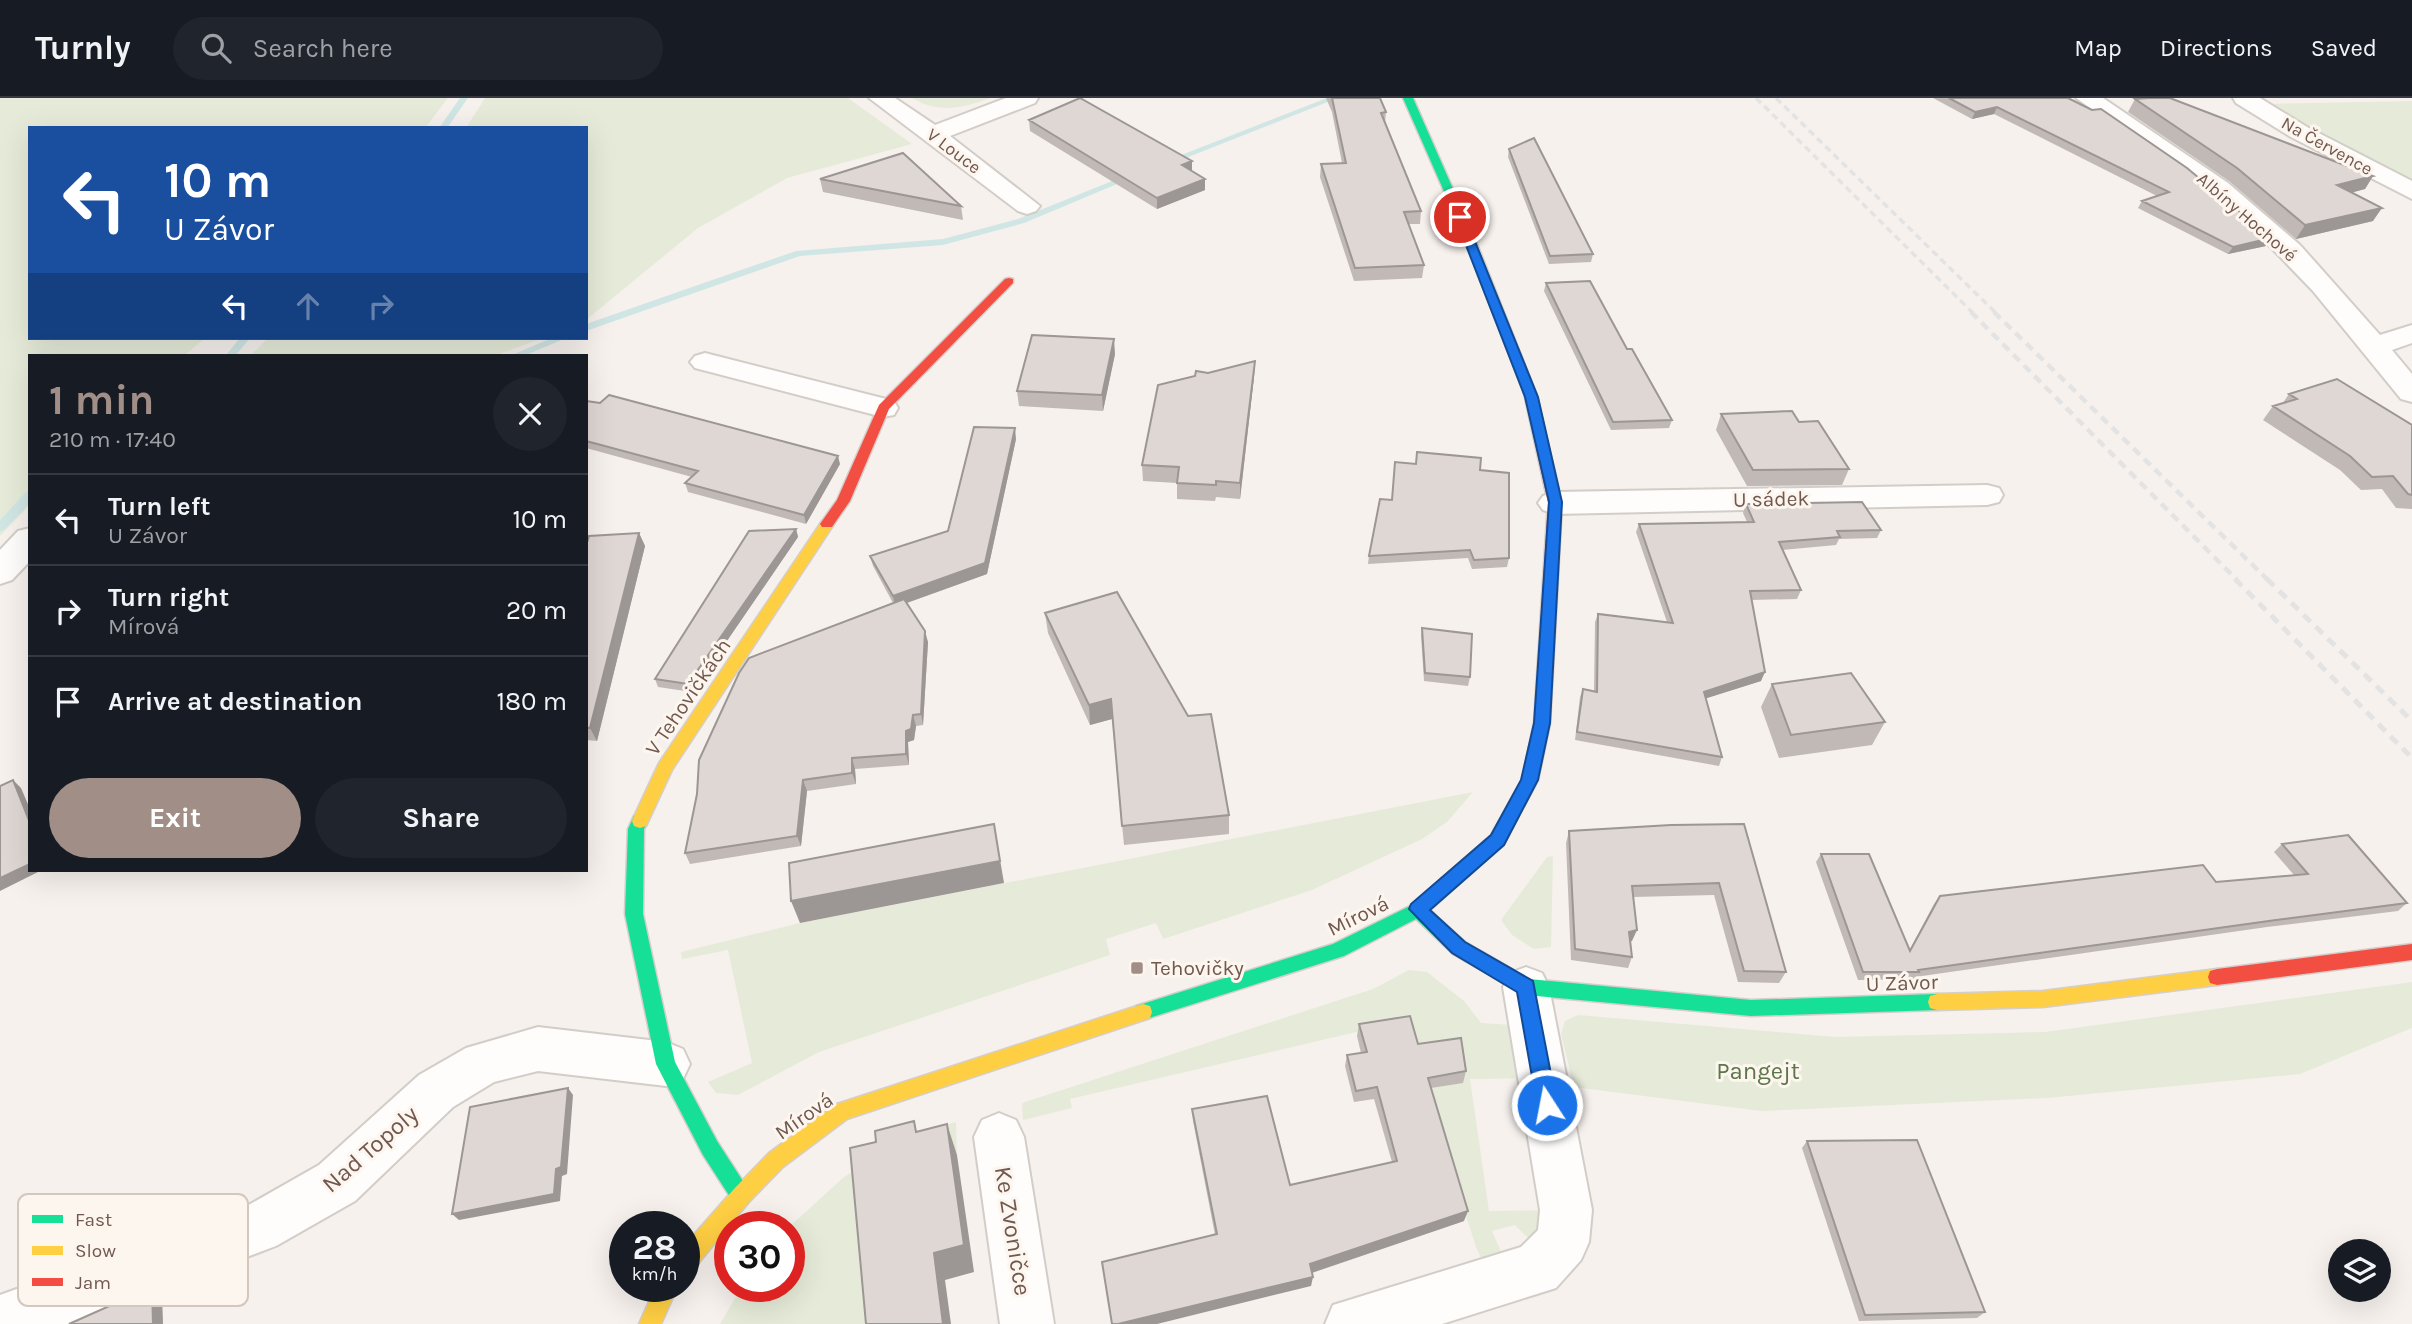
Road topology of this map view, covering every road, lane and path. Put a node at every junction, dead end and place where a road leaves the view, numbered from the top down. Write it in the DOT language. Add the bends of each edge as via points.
graph roads {
  1 [pos="880,98"];
  2 [pos="1027,98"];
  3 [pos="1408,98"];
  4 [pos="2087,98"];
  5 [pos="2244,98"];
  6 [pos="933,134"];
  7 [pos="2412,191"];
  8 [pos="1027,206"];
  9 [pos="1009,281"];
  10 [pos="2412,334"];
  11 [pos="2373,346"];
  12 [pos="705,362"];
  13 [pos="2412,393"];
  14 [pos="883,408"];
  15 [pos="1986,495"];
  16 [pos="1555,502"];
  17 [pos="28,542"];
  18 [pos="0,572"];
  19 [pos="1418,909"];
  20 [pos="2412,952"];
  21 [pos="1526,987"];
  22 [pos="666,1063"];
  23 [pos="999,1137"];
  24 [pos="741,1196"];
  25 [pos="248,1232"];
  26 [pos="700,1244"];
  27 [pos="660,1302"];
  28 [pos="44,1306"];
  29 [pos="0,1322"];
  30 [pos="650,1324"];
  31 [pos="1027,1324"];
  32 [pos="1352,1324"];
  1 -- 6 [label="street, V Louce"];
  2 -- 6 [label="street"];
  3 -- 16 [label="street, Mírová" via="1532,397"];
  4 -- 11 [label="street, Albíny Hochové" via="2165,149 2243,209 2291,252"];
  5 -- 7 [label="street, Na Července"];
  6 -- 8 [label="street, V Louce"];
  9 -- 14 [label="street, V Tehovičkách"];
  10 -- 11 [label="street"];
  11 -- 13 [label="street, Albíny Hochové"];
  12 -- 14 [label="street"];
  14 -- 22 [label="street, V Tehovičkách" via="843,500 665,768 636,829 634,914"];
  15 -- 16 [label="street, U sádek"];
  16 -- 19 [label="street, Mírová" via="1542,723 1530,780 1497,840"];
  17 -- 18 [label="street"];
  19 -- 21 [label="street, U Závor" via="1459,947"];
  19 -- 24 [label="street, Mírová" via="1338,950 841,1112 776,1160"];
  20 -- 21 [label="street, U Závor" via="2043,999 1751,1008"];
  21 -- 32 [label="street" via="1566,1210 1563,1242 1537,1269"];
  22 -- 24 [label="street, V Tehovičkách"];
  22 -- 25 [label="street, Nad Topoly" via="538,1049 483,1063 436,1091 337,1182"];
  23 -- 31 [label="street, Ke Zvoničce"];
  24 -- 26 [label="street, Mírová"];
  27 -- 30 [label="street"];
  28 -- 29 [label="street, Nad Topoly"];
}
